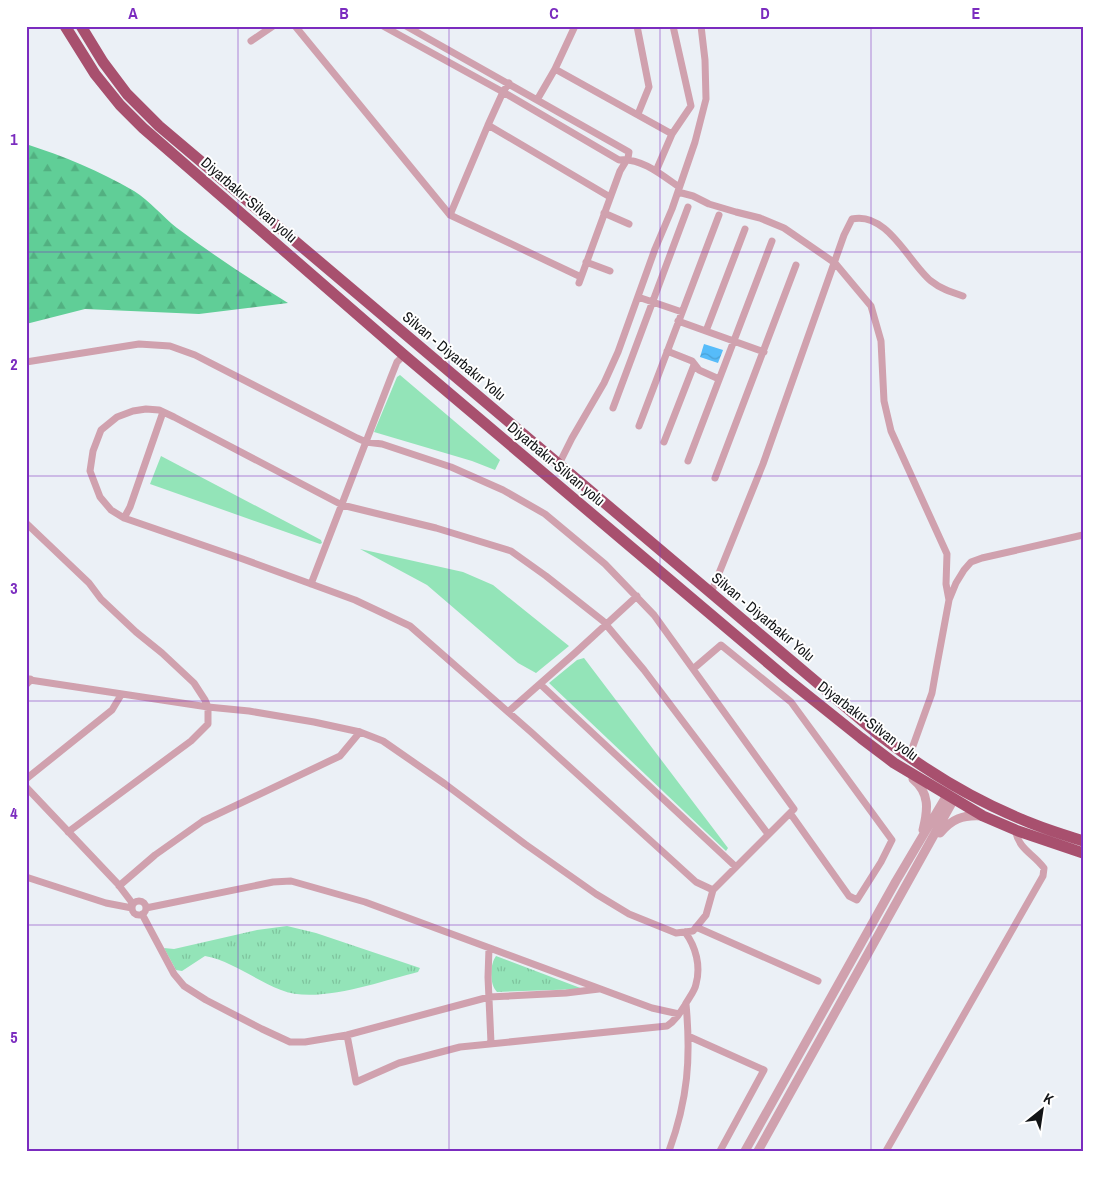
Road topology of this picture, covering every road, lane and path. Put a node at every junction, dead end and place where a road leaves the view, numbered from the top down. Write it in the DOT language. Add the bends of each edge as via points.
graph roads {
  1 [pos="65,26"];
  2 [pos="81,26"];
  3 [pos="273,26"];
  4 [pos="295,26"];
  5 [pos="383,26"];
  6 [pos="406,26"];
  7 [pos="575,26"];
  8 [pos="636,26"];
  9 [pos="673,26"];
  10 [pos="701,26"];
  11 [pos="250,41"];
  12 [pos="555,69"];
  13 [pos="509,84"];
  14 [pos="503,92"];
  15 [pos="537,100"];
  16 [pos="638,114"];
  17 [pos="488,125"];
  18 [pos="672,134"];
  19 [pos="628,158"];
  20 [pos="656,171"];
  21 [pos="679,189"];
  22 [pos="610,197"];
  23 [pos="688,207"];
  24 [pos="604,213"];
  25 [pos="450,215"];
  26 [pos="718,215"];
  27 [pos="629,224"];
  28 [pos="745,229"];
  29 [pos="772,240"];
  30 [pos="586,262"];
  31 [pos="835,263"];
  32 [pos="796,266"];
  33 [pos="610,272"];
  34 [pos="963,296"];
  35 [pos="638,297"];
  36 [pos="652,301"];
  37 [pos="682,312"];
  38 [pos="678,321"];
  39 [pos="706,331"];
  40 [pos="735,341"];
  41 [pos="666,351"];
  42 [pos="764,352"];
  43 [pos="404,355"];
  44 [pos="26,362"];
  45 [pos="694,365"];
  46 [pos="719,379"];
  47 [pos="613,408"];
  48 [pos="163,412"];
  49 [pos="639,426"];
  50 [pos="366,442"];
  51 [pos="664,442"];
  52 [pos="688,461"];
  53 [pos="559,464"];
  54 [pos="715,478"];
  55 [pos="342,505"];
  56 [pos="124,518"];
  57 [pos="26,523"];
  58 [pos="1083,535"];
  59 [pos="311,584"];
  60 [pos="711,593"];
  61 [pos="636,596"];
  62 [pos="949,600"];
  63 [pos="606,625"];
  64 [pos="693,669"];
  65 [pos="27,681"];
  66 [pos="540,684"];
  67 [pos="121,695"];
  68 [pos="208,707"];
  69 [pos="508,712"];
  70 [pos="360,732"];
  71 [pos="908,757"];
  72 [pos="894,763"];
  73 [pos="26,779"];
  74 [pos="26,787"];
  75 [pos="30,795"];
  76 [pos="951,797"];
  77 [pos="790,813"];
  78 [pos="983,816"];
  79 [pos="1015,830"];
  80 [pos="68,832"];
  81 [pos="768,834"];
  82 [pos="1083,840"];
  83 [pos="925,841"];
  84 [pos="1083,853"];
  85 [pos="736,867"];
  86 [pos="26,877"];
  87 [pos="120,886"];
  88 [pos="713,890"];
  89 [pos="133,906"];
  90 [pos="144,911"];
  91 [pos="696,927"];
  92 [pos="685,932"];
  93 [pos="489,948"];
  94 [pos="818,981"];
  95 [pos="602,988"];
  96 [pos="490,997"];
  97 [pos="686,1004"];
  98 [pos="679,1014"];
  99 [pos="347,1035"];
  100 [pos="688,1036"];
  101 [pos="492,1043"];
  102 [pos="669,1151"];
  103 [pos="720,1151"];
  104 [pos="745,1151"];
  105 [pos="758,1151"];
  106 [pos="886,1151"];
  1 -- 43 [label="highway, Diyarbakır-Silvan yolu" via="120,106"];
  2 -- 53 [label="highway, Silvan - Diyarbakır Yolu" via="102,62 127,94 159,126"];
  3 -- 11 [label="street"];
  4 -- 25 [label="street"];
  5 -- 14 [label="street"];
  6 -- 13 [label="street"];
  7 -- 12 [label="street"];
  8 -- 16 [label="street" via="650,87"];
  9 -- 18 [label="street" via="691,106"];
  10 -- 21 [label="street" via="706,99"];
  12 -- 15 [label="street"];
  12 -- 16 [label="street"];
  13 -- 14 [label="street"];
  13 -- 15 [label="street"];
  14 -- 17 [label="street"];
  14 -- 19 [label="street" via="619,160"];
  15 -- 19 [label="street" via="629,152"];
  16 -- 18 [label="street"];
  17 -- 22 [label="street"];
  17 -- 25 [label="street"];
  18 -- 20 [label="street"];
  19 -- 20 [label="street"];
  19 -- 22 [label="street"];
  20 -- 21 [label="street"];
  21 -- 31 [label="street" via="709,204 784,228"];
  21 -- 35 [label="street"];
  22 -- 24 [label="street"];
  23 -- 36 [label="street"];
  24 -- 27 [label="street"];
  24 -- 30 [label="street"];
  25 -- 30 [label="street" via="580,280"];
  26 -- 37 [label="street"];
  28 -- 39 [label="street"];
  29 -- 40 [label="street"];
  30 -- 33 [label="street"];
  31 -- 34 [label="street" via="852,219 859,218 873,222 889,233 930,281 943,290"];
  31 -- 60 [label="street" via="763,464"];
  31 -- 62 [label="street" via="871,306 880,341 884,400 891,431 946,554"];
  32 -- 42 [label="street"];
  35 -- 36 [label="street"];
  35 -- 53 [label="street" via="604,383"];
  36 -- 37 [label="street"];
  36 -- 47 [label="street"];
  37 -- 38 [label="street"];
  38 -- 39 [label="street"];
  38 -- 41 [label="street"];
  39 -- 40 [label="street"];
  40 -- 42 [label="street"];
  40 -- 46 [label="street"];
  41 -- 45 [label="street" via="692,360"];
  41 -- 49 [label="street"];
  42 -- 54 [label="street"];
  43 -- 50 [label="street" via="397,362"];
  43 -- 72 [label="highway, Diyarbakır-Silvan yolu" via="786,678"];
  44 -- 50 [label="street" via="139,344 170,346 196,355"];
  45 -- 46 [label="street"];
  45 -- 51 [label="street"];
  46 -- 52 [label="street"];
  48 -- 55 [label="street"];
  48 -- 56 [label="street"];
  48 -- 56 [label="street" via="146,409 117,416 101,430 92,451 90,470 100,497 111,510"];
  50 -- 55 [label="street"];
  50 -- 61 [label="street" via="382,444 452,467 503,490 545,514 605,564"];
  53 -- 60 [label="highway, Silvan - Diyarbakır Yolu"];
  55 -- 59 [label="street"];
  55 -- 63 [label="street" via="511,551"];
  56 -- 59 [label="street"];
  57 -- 68 [label="street" via="89,583 101,599 194,683"];
  58 -- 62 [label="street" via="971,562"];
  59 -- 69 [label="street" via="363,603 410,626"];
  60 -- 71 [label="highway, Silvan - Diyarbakır Yolu"];
  61 -- 63 [label="street"];
  61 -- 64 [label="street"];
  62 -- 71 [label="street" via="932,693"];
  63 -- 66 [label="street"];
  63 -- 81 [label="street"];
  64 -- 77 [label="street" via="794,809"];
  64 -- 77 [label="street" via="721,645 792,702 892,840 857,900 849,896"];
  65 -- 67 [label="street"];
  66 -- 69 [label="street"];
  66 -- 85 [label="street"];
  67 -- 68 [label="street"];
  67 -- 73 [label="street" via="112,710"];
  68 -- 70 [label="street" via="249,711"];
  68 -- 80 [label="street" via="208,724 191,741"];
  69 -- 88 [label="street" via="696,882"];
  70 -- 87 [label="street" via="340,756 203,821 155,855"];
  70 -- 92 [label="street" via="382,741 629,914 676,933"];
  71 -- 82 [label="highway, Silvan - Diyarbakır Yolu" via="1020,819"];
  72 -- 76 [label="highway, Diyarbakır-Silvan yolu"];
  72 -- 83 [label="street" via="921,786 925,796"];
  74 -- 75 [label="street"];
  75 -- 80 [label="street"];
  76 -- 78 [label="highway, Diyarbakır-Silvan yolu"];
  76 -- 83 [label="street"];
  77 -- 81 [label="street"];
  78 -- 79 [label="highway, Diyarbakır-Silvan yolu"];
  78 -- 83 [label="street" via="960,817"];
  79 -- 84 [label="highway, Diyarbakır-Silvan yolu"];
  79 -- 106 [label="street" via="1018,841 1044,868 1042,876"];
  80 -- 87 [label="street"];
  81 -- 85 [label="street"];
  83 -- 104 [label="street" via="807,1038"];
  83 -- 105 [label="street" via="828,1028"];
  85 -- 88 [label="street"];
  86 -- 89 [label="street" via="106,903"];
  87 -- 89 [label="street"];
  88 -- 91 [label="street" via="706,915"];
  89 -- 90 [label="street" via="136,914"];
  89 -- 90 [label="street" via="142,902"];
  90 -- 93 [label="street" via="273,882 291,882 365,902"];
  90 -- 99 [label="street" via="174,974 184,986 206,1000 290,1042"];
  91 -- 92 [label="street"];
  91 -- 94 [label="street"];
  92 -- 97 [label="street" via="692,941 698,964 696,986"];
  93 -- 95 [label="street"];
  93 -- 96 [label="street"];
  95 -- 96 [label="street"];
  95 -- 98 [label="street" via="652,1008"];
  96 -- 99 [label="street"];
  96 -- 101 [label="street"];
  97 -- 98 [label="street"];
  97 -- 100 [label="street"];
  98 -- 101 [label="street" via="667,1026"];
  99 -- 101 [label="street" via="356,1082 399,1062"];
  100 -- 102 [label="street" via="687,1079"];
  100 -- 103 [label="street" via="764,1070"];
}
